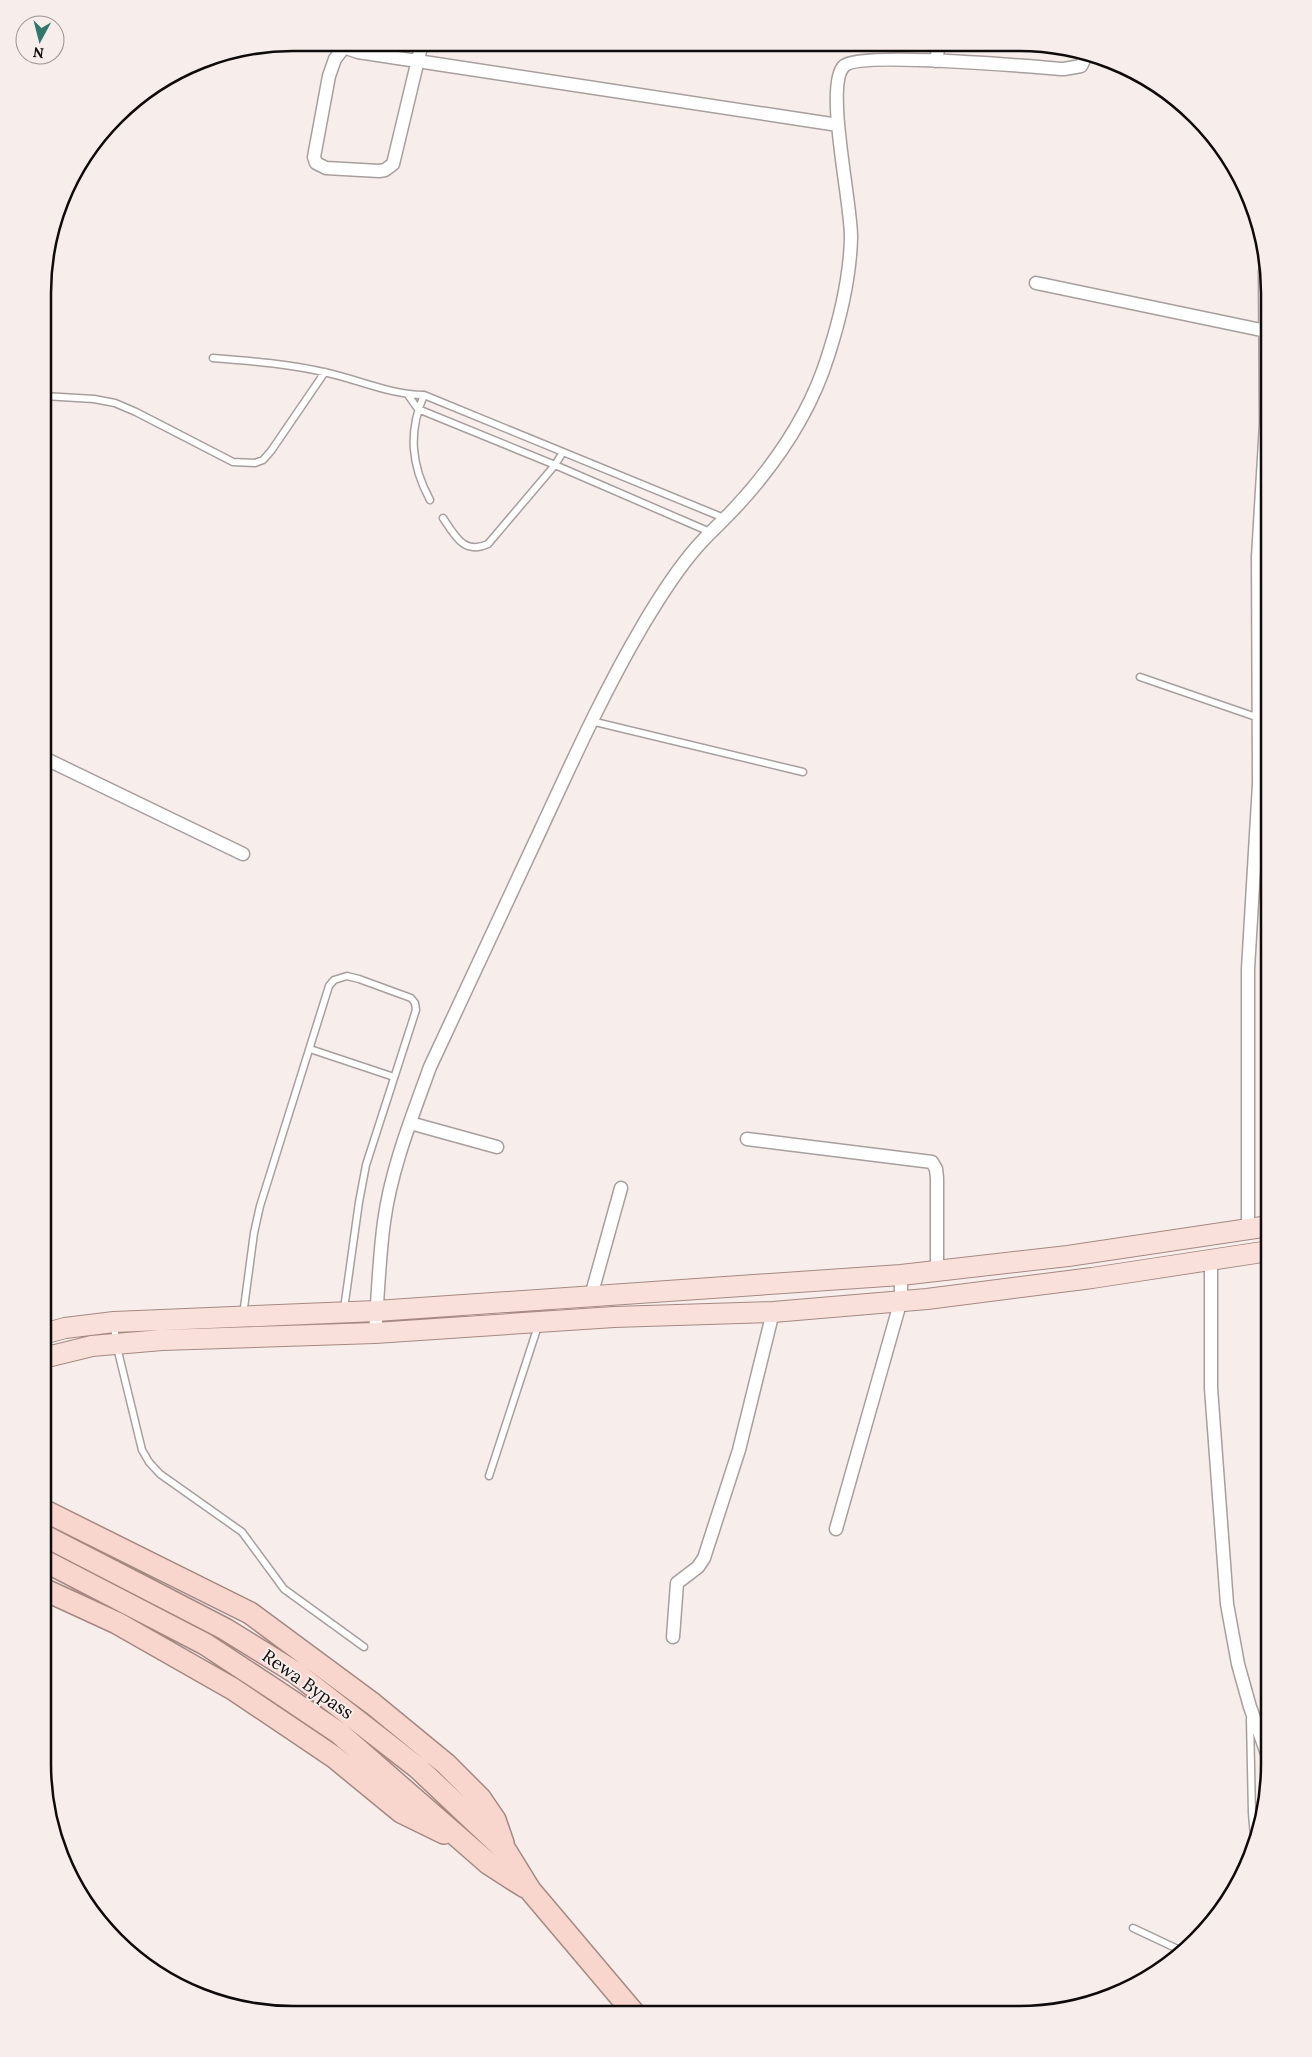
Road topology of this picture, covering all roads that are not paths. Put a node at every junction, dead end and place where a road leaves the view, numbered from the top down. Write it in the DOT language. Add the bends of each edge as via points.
graph roads {
  1 [pos="340,51"];
  2 [pos="356,51"];
  3 [pos="421,51"];
  4 [pos="938,51"];
  5 [pos="420,60"];
  6 [pos="1084,60"];
  7 [pos="936,61"];
  8 [pos="838,125"];
  9 [pos="1036,283"];
  10 [pos="1261,330"];
  11 [pos="214,358"];
  12 [pos="325,372"];
  13 [pos="408,395"];
  14 [pos="424,395"];
  15 [pos="51,396"];
  16 [pos="418,410"];
  17 [pos="563,452"];
  18 [pos="555,465"];
  19 [pos="430,500"];
  20 [pos="1261,507"];
  21 [pos="443,518"];
  22 [pos="724,518"];
  23 [pos="710,532"];
  24 [pos="1140,677"];
  25 [pos="1260,718"];
  26 [pos="591,720"];
  27 [pos="51,761"];
  28 [pos="803,772"];
  29 [pos="242,854"];
  30 [pos="310,1049"];
  31 [pos="394,1078"];
  32 [pos="410,1123"];
  33 [pos="747,1139"];
  34 [pos="496,1147"];
  35 [pos="621,1188"];
  36 [pos="1257,1228"];
  37 [pos="1261,1252"];
  38 [pos="1211,1260"];
  39 [pos="937,1271"];
  40 [pos="901,1275"];
  41 [pos="591,1296"];
  42 [pos="901,1300"];
  43 [pos="376,1311"];
  44 [pos="773,1312"];
  45 [pos="344,1313"];
  46 [pos="242,1318"];
  47 [pos="114,1322"];
  48 [pos="539,1322"];
  49 [pos="51,1332"];
  50 [pos="375,1333"];
  51 [pos="116,1343"];
  52 [pos="51,1355"];
  53 [pos="489,1476"];
  54 [pos="51,1514"];
  55 [pos="836,1529"];
  56 [pos="51,1539"];
  57 [pos="51,1564"];
  58 [pos="51,1593"];
  59 [pos="673,1637"];
  60 [pos="364,1647"];
  61 [pos="1250,1707"];
  62 [pos="1261,1737"];
  63 [pos="1253,1825"];
  64 [pos="469,1845"];
  65 [pos="506,1850"];
  66 [pos="530,1890"];
  67 [pos="1133,1928"];
  68 [pos="1176,1948"];
  69 [pos="628,2006"];
  1 -- 5 [label="street" via="332,64 314,150 316,163 326,168 379,171 390,168"];
  2 -- 5 [label="street"];
  3 -- 5 [label="street"];
  4 -- 7 [label="street"];
  5 -- 8 [label="street"];
  6 -- 7 [label="street" via="1081,66 1064,69"];
  7 -- 8 [label="street" via="865,60 846,64 836,86"];
  8 -- 22 [label="street" via="851,233 850,261 828,356 807,410 784,448"];
  9 -- 10 [label="street"];
  11 -- 12 [label="lane"];
  12 -- 13 [label="lane"];
  12 -- 15 [label="lane" via="271,451 255,463 234,462 115,403"];
  13 -- 14 [label="lane"];
  13 -- 16 [label="lane"];
  14 -- 16 [label="lane"];
  14 -- 17 [label="lane"];
  16 -- 18 [label="lane"];
  16 -- 19 [label="lane" via="415,468"];
  17 -- 18 [label="lane"];
  17 -- 22 [label="lane"];
  18 -- 21 [label="lane" via="488,544 474,548 466,546"];
  18 -- 23 [label="lane"];
  20 -- 25 [label="street" via="1258,557"];
  22 -- 23 [label="street"];
  23 -- 26 [label="street" via="667,586"];
  24 -- 25 [label="lane"];
  25 -- 36 [label="street" via="1248,969"];
  26 -- 28 [label="lane"];
  26 -- 32 [label="street" via="430,1067"];
  27 -- 29 [label="street"];
  30 -- 31 [label="lane"];
  30 -- 31 [label="lane" via="329,986 339,977 359,979 403,994 415,1003 415,1017"];
  30 -- 46 [label="lane" via="260,1206"];
  31 -- 45 [label="lane" via="375,1132 360,1193"];
  32 -- 34 [label="street"];
  32 -- 43 [label="street" via="384,1220"];
  33 -- 39 [label="street" via="932,1162 937,1178"];
  35 -- 41 [label="street"];
  36 -- 39 [label="main road" via="1068,1256"];
  37 -- 38 [label="main road"];
  38 -- 42 [label="main road" via="1092,1278"];
  38 -- 61 [label="street" via="1211,1388 1221,1548 1228,1612"];
  39 -- 40 [label="main road"];
  40 -- 41 [label="main road"];
  40 -- 42 [label="street"];
  41 -- 43 [label="main road"];
  42 -- 44 [label="main road"];
  42 -- 55 [label="street"];
  43 -- 45 [label="main road"];
  43 -- 50 [label="street"];
  44 -- 48 [label="main road"];
  44 -- 59 [label="street" via="739,1450 704,1558 698,1567 677,1583"];
  45 -- 46 [label="main road"];
  46 -- 47 [label="main road"];
  47 -- 49 [label="main road"];
  47 -- 51 [label="lane"];
  48 -- 50 [label="main road"];
  48 -- 53 [label="lane"];
  50 -- 51 [label="main road"];
  51 -- 52 [label="main road"];
  51 -- 60 [label="lane" via="142,1450 149,1462 178,1488 242,1532 284,1589"];
  54 -- 65 [label="highway" via="250,1613 374,1704 446,1764 480,1798 495,1820"];
  56 -- 65 [label="highway, Rewa Bypass" via="225,1629 296,1673 418,1768"];
  57 -- 64 [label="highway, Rewa Bypass" via="204,1644 339,1733"];
  58 -- 64 [label="highway" via="117,1623 233,1689 334,1757 401,1812"];
  61 -- 62 [label="street"];
  61 -- 63 [label="lane"];
  64 -- 66 [label="highway, Rewa Bypass" via="490,1864"];
  65 -- 66 [label="highway, Rewa Bypass"];
  66 -- 69 [label="highway, Rewa Bypass"];
  67 -- 68 [label="lane"];
}
